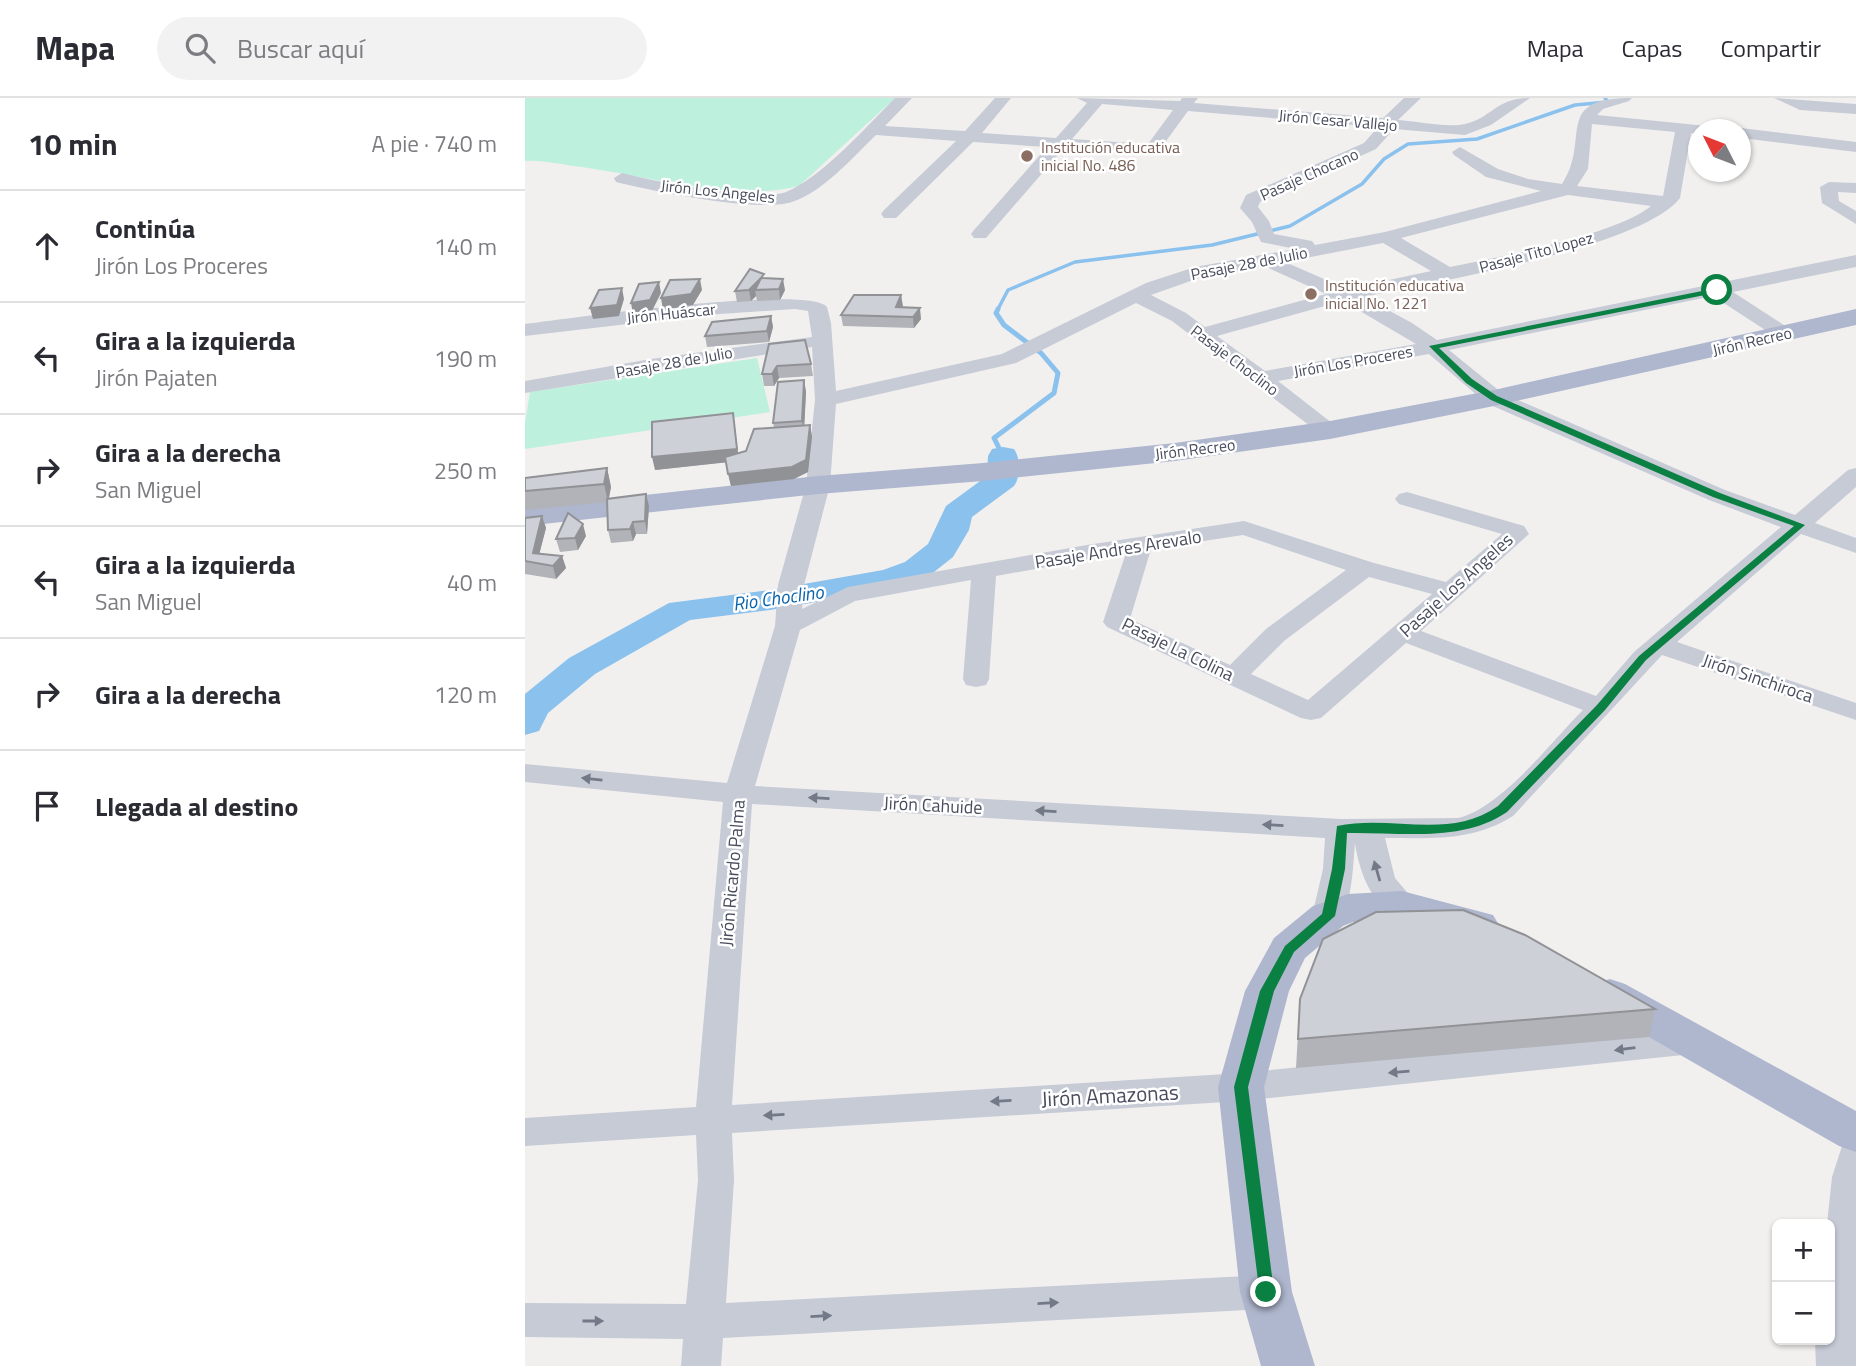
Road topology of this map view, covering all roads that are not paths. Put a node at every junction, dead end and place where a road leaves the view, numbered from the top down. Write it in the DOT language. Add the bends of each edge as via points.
graph roads {
  1 [pos="904,98"];
  2 [pos="1003,98"];
  3 [pos="1094,98"];
  4 [pos="1276,98"];
  5 [pos="1413,98"];
  6 [pos="1522,98"];
  7 [pos="1624,98"];
  8 [pos="1789,101"];
  9 [pos="1186,102"];
  10 [pos="1856,108"];
  11 [pos="1264,114"];
  12 [pos="1585,120"];
  13 [pos="1389,123"];
  14 [pos="1684,128"];
  15 [pos="1688,128"];
  16 [pos="872,130"];
  17 [pos="1751,134"];
  18 [pos="969,136"];
  19 [pos="1062,143"];
  20 [pos="1856,147"];
  21 [pos="1459,152"];
  22 [pos="622,178"];
  23 [pos="1856,188"];
  24 [pos="1566,190"];
  25 [pos="1668,203"];
  26 [pos="890,215"];
  27 [pos="1856,219"];
  28 [pos="980,234"];
  29 [pos="1386,237"];
  30 [pos="1340,246"];
  31 [pos="1264,260"];
  32 [pos="1856,261"];
  33 [pos="1450,275"];
  34 [pos="1717,290"];
  35 [pos="1136,295"];
  36 [pos="1342,295"];
  37 [pos="817,307"];
  38 [pos="1856,317"];
  39 [pos="525,330"];
  40 [pos="1783,333"];
  41 [pos="1201,334"];
  42 [pos="823,340"];
  43 [pos="1433,346"];
  44 [pos="1261,378"];
  45 [pos="525,387"];
  46 [pos="1494,398"];
  47 [pos="826,400"];
  48 [pos="1330,430"];
  49 [pos="1856,475"];
  50 [pos="818,485"];
  51 [pos="1407,499"];
  52 [pos="525,517"];
  53 [pos="1800,525"];
  54 [pos="1141,544"];
  55 [pos="1856,546"];
  56 [pos="1365,568"];
  57 [pos="984,572"];
  58 [pos="1449,591"];
  59 [pos="788,606"];
  60 [pos="1403,633"];
  61 [pos="1659,645"];
  62 [pos="1234,676"];
  63 [pos="976,679"];
  64 [pos="1601,707"];
  65 [pos="1311,712"];
  66 [pos="1856,712"];
  67 [pos="525,773"];
  68 [pos="738,793"];
  69 [pos="1355,828"];
  70 [pos="1402,905"];
  71 [pos="1328,916"];
  72 [pos="1514,943"];
  73 [pos="1574,975"];
  74 [pos="1693,1041"];
  75 [pos="1241,1087"];
  76 [pos="713,1119"];
  77 [pos="525,1132"];
  78 [pos="1856,1133"];
  79 [pos="1856,1153"];
  80 [pos="1266,1292"];
  81 [pos="525,1320"];
  82 [pos="704,1322"];
  83 [pos="1842,1359"];
  84 [pos="701,1366"];
  85 [pos="1288,1366"];
  1 -- 16 [label="street, Jirón Los Angeles"];
  2 -- 18 [label="street"];
  3 -- 9 [label="street, Jirón Cesar Vallejo"];
  3 -- 19 [label="street"];
  4 -- 11 [label="street"];
  5 -- 13 [label="street"];
  6 -- 13 [label="street, Jirón Cesar Vallejo" via="1465,130"];
  7 -- 12 [label="street" via="1598,106"];
  8 -- 10 [label="street"];
  9 -- 11 [label="street, Jirón Cesar Vallejo"];
  9 -- 19 [label="street" via="1152,149"];
  11 -- 13 [label="street, Jirón Cesar Vallejo"];
  12 -- 14 [label="street"];
  12 -- 24 [label="street" via="1580,169"];
  13 -- 30 [label="street, Pasaje Chocano" via="1370,146 1252,200 1249,208 1264,230 1282,242"];
  14 -- 15 [label="street"];
  14 -- 25 [label="street"];
  16 -- 18 [label="street"];
  16 -- 22 [label="street, Jirón Los Angeles" via="803,190 787,198 744,197"];
  17 -- 20 [label="street"];
  18 -- 19 [label="street"];
  18 -- 26 [label="street"];
  19 -- 28 [label="street"];
  21 -- 24 [label="street" via="1492,173"];
  23 -- 27 [label="street" via="1831,186 1831,202"];
  24 -- 25 [label="street"];
  24 -- 29 [label="street, Pasaje 28 de Julio"];
  25 -- 33 [label="street, Pasaje Tito Lopez" via="1606,232"];
  29 -- 30 [label="street, Pasaje 28 de Julio"];
  29 -- 33 [label="street"];
  30 -- 31 [label="street, Pasaje 28 de Julio"];
  31 -- 35 [label="street, Pasaje 28 de Julio" via="1195,273"];
  31 -- 36 [label="street"];
  32 -- 34 [label="street, Jirón Los Proceres"];
  33 -- 36 [label="street, Pasaje Tito Lopez"];
  34 -- 40 [label="street"];
  34 -- 43 [label="street, Jirón Los Proceres"];
  35 -- 41 [label="street, Pasaje Choclino"];
  35 -- 47 [label="street, Pasaje 28 de Julio" via="1009,359"];
  36 -- 41 [label="street, Pasaje Tito Lopez"];
  36 -- 43 [label="street"];
  37 -- 39 [label="street, Jirón Huáscar" via="795,303 705,309"];
  37 -- 42 [label="street, Jirón Ricardo Palma"];
  38 -- 40 [label="main road, Jirón Recreo"];
  40 -- 46 [label="main road, Jirón Recreo"];
  41 -- 44 [label="street, Pasaje Choclino"];
  42 -- 45 [label="street, Pasaje 28 de Julio"];
  42 -- 47 [label="street, Jirón Ricardo Palma"];
  43 -- 44 [label="street, Jirón Los Proceres"];
  43 -- 46 [label="street"];
  44 -- 48 [label="street, Pasaje Choclino"];
  46 -- 48 [label="main road, Jirón Recreo"];
  46 -- 53 [label="street" via="1717,495"];
  47 -- 50 [label="street, Jirón Ricardo Palma"];
  48 -- 50 [label="main road, Jirón Recreo" via="1175,452"];
  49 -- 53 [label="street, Jirón Cahuide"];
  50 -- 52 [label="main road, Jirón Recreo"];
  50 -- 59 [label="street, Jirón Ricardo Palma"];
  51 -- 58 [label="street, Pasaje Los Angeles" via="1517,533"];
  53 -- 55 [label="street"];
  53 -- 61 [label="street, Jirón Cahuide"];
  54 -- 56 [label="street, Pasaje Andres Arevalo" via="1246,529"];
  54 -- 57 [label="street, Pasaje Andres Arevalo"];
  54 -- 62 [label="street, Pasaje La Colina" via="1116,622"];
  56 -- 58 [label="street, Pasaje Andres Arevalo"];
  56 -- 62 [label="street" via="1275,635"];
  57 -- 59 [label="street, Pasaje Andres Arevalo"];
  57 -- 63 [label="street"];
  58 -- 60 [label="street, Pasaje Los Angeles"];
  59 -- 68 [label="street, Jirón Ricardo Palma"];
  60 -- 64 [label="street"];
  60 -- 65 [label="street, Pasaje Los Angeles"];
  61 -- 64 [label="street, Jirón Cahuide"];
  61 -- 66 [label="street, Jirón Sinchiroca"];
  62 -- 65 [label="street, Pasaje La Colina"];
  64 -- 69 [label="street, Jirón Cahuide" via="1503,809 1482,822 1458,828"];
  68 -- 67 [label="street, Jirón Cahuide, one-way"];
  69 -- 68 [label="street, Jirón Cahuide, one-way"];
  68 -- 76 [label="street, Jirón Ricardo Palma"];
  70 -- 69 [label="street, one-way" via="1378,881"];
  69 -- 71 [label="street" via="1338,869"];
  70 -- 71 [label="main road" via="1348,908"];
  70 -- 72 [label="main road" via="1491,929"];
  71 -- 75 [label="main road" via="1289,949 1267,991"];
  73 -- 74 [label="main road"];
  74 -- 75 [label="street, Jirón Amazonas, one-way"];
  74 -- 78 [label="main road"];
  75 -- 76 [label="street, Jirón Amazonas, one-way"];
  75 -- 80 [label="main road"];
  76 -- 77 [label="street, Jirón Amazonas"];
  76 -- 82 [label="street, Jirón Ricardo Palma" via="716,1180"];
  79 -- 83 [label="street" via="1850,1177"];
  82 -- 80 [label="street, one-way"];
  80 -- 85 [label="main road"];
  81 -- 82 [label="street, one-way"];
  82 -- 84 [label="street, Jirón Ricardo Palma"];
}
